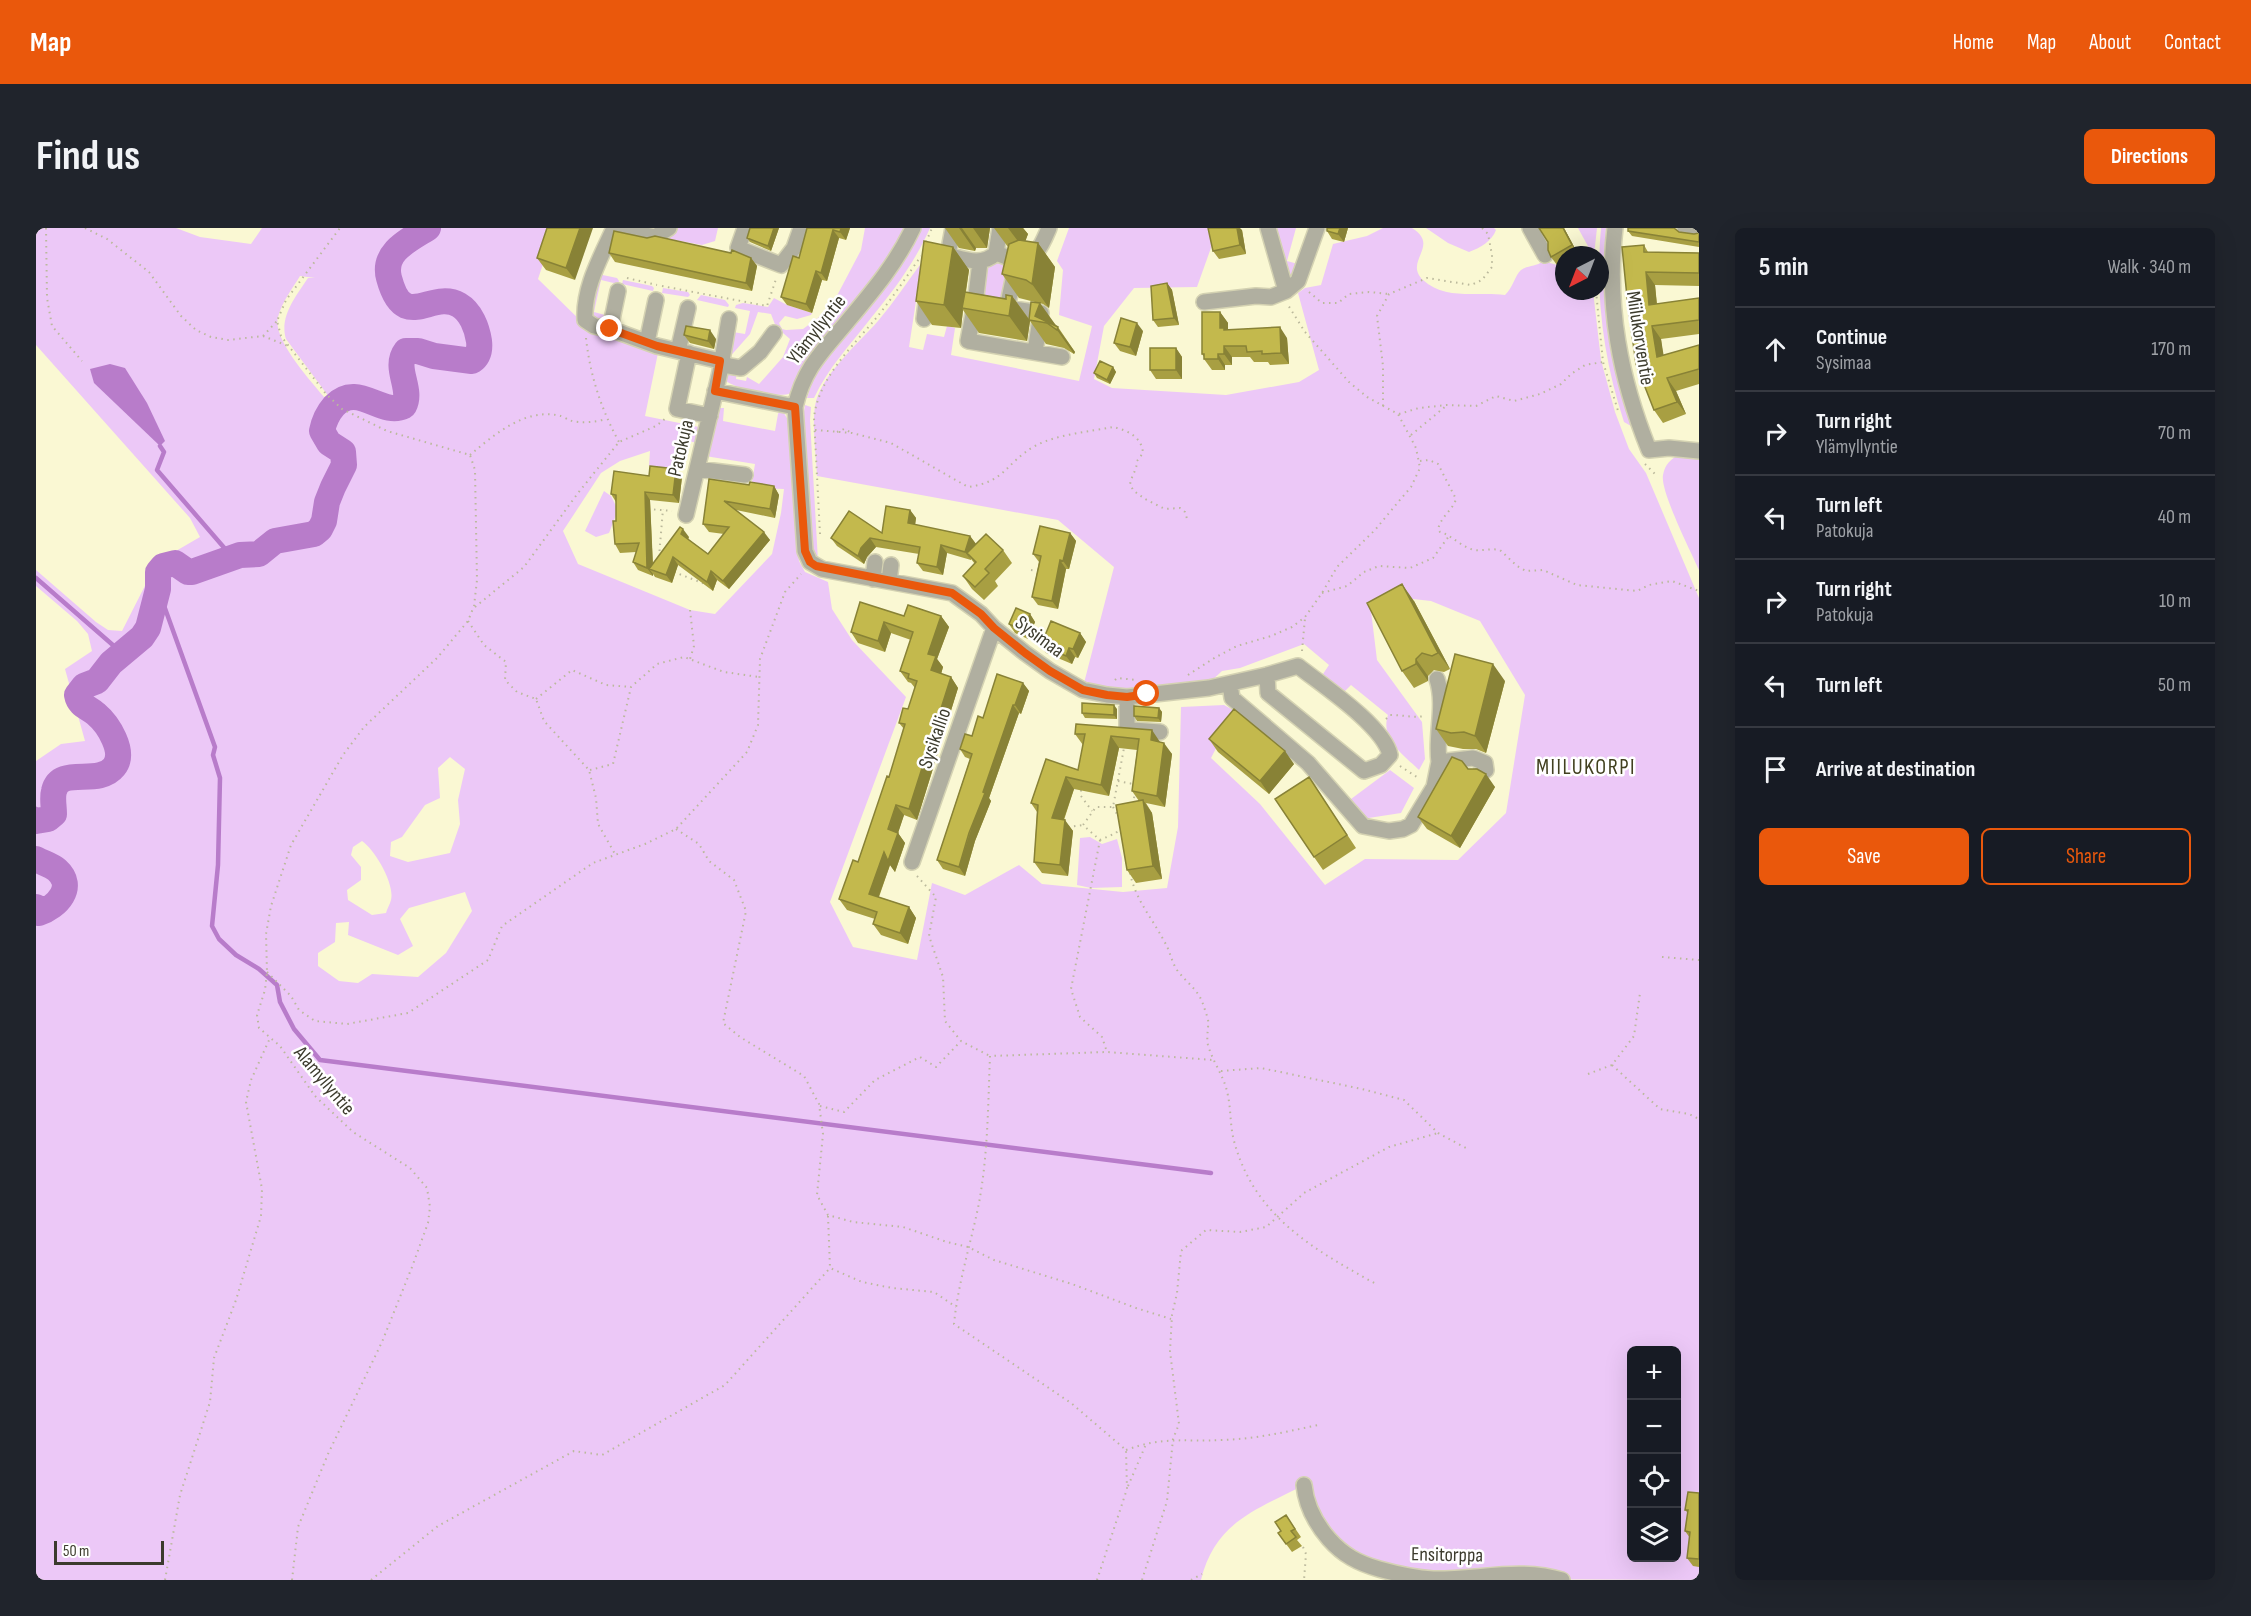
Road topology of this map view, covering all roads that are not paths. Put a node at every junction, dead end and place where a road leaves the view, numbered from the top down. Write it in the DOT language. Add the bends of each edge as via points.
graph roads {
  1 [pos="614,228"];
  2 [pos="669,228"];
  3 [pos="745,228"];
  4 [pos="801,228"];
  5 [pos="913,228"];
  6 [pos="953,228"];
  7 [pos="1000,228"];
  8 [pos="1049,228"];
  9 [pos="1268,228"];
  10 [pos="1317,228"];
  11 [pos="1530,228"];
  12 [pos="1615,228"];
  13 [pos="1685,228"];
  14 [pos="1699,230"];
  15 [pos="996,254"];
  16 [pos="948,255"];
  17 [pos="1545,255"];
  18 [pos="1017,261"];
  19 [pos="980,262"];
  20 [pos="620,284"];
  21 [pos="1288,288"];
  22 [pos="656,300"];
  23 [pos="1204,302"];
  24 [pos="975,304"];
  25 [pos="688,308"];
  26 [pos="1007,308"];
  27 [pos="729,319"];
  28 [pos="924,319"];
  29 [pos="610,329"];
  30 [pos="774,333"];
  31 [pos="647,342"];
  32 [pos="683,352"];
  33 [pos="1035,352"];
  34 [pos="1062,357"];
  35 [pos="720,361"];
  36 [pos="715,391"];
  37 [pos="795,407"];
  38 [pos="710,416"];
  39 [pos="1699,446"];
  40 [pos="1699,451"];
  41 [pos="697,469"];
  42 [pos="746,474"];
  43 [pos="686,515"];
  44 [pos="875,562"];
  45 [pos="891,565"];
  46 [pos="816,566"];
  47 [pos="873,579"];
  48 [pos="889,581"];
  49 [pos="994,628"];
  50 [pos="1267,675"];
  51 [pos="1437,679"];
  52 [pos="1237,682"];
  53 [pos="1127,697"];
  54 [pos="1110,729"];
  55 [pos="1127,730"];
  56 [pos="1160,732"];
  57 [pos="1439,762"];
  58 [pos="1481,773"];
  59 [pos="912,862"];
  60 [pos="1304,1485"];
  61 [pos="1562,1580"];
  1 -- 2 [label="street" via="655,237"];
  1 -- 29 [label="street" via="584,306 585,320"];
  3 -- 4 [label="street" via="738,248 781,265 794,248"];
  5 -- 37 [label="street, Ylämyllyntie" via="879,283 809,368"];
  6 -- 16 [label="street"];
  7 -- 15 [label="street"];
  8 -- 18 [label="street" via="1040,249"];
  9 -- 21 [label="street"];
  10 -- 21 [label="street"];
  11 -- 17 [label="street"];
  12 -- 40 [label="street, Miilukorventie" via="1611,263 1613,322 1628,395 1649,450 1669,447"];
  13 -- 14 [label="street"];
  15 -- 18 [label="street"];
  15 -- 19 [label="street"];
  16 -- 19 [label="street"];
  16 -- 28 [label="street" via="932,254 928,264"];
  18 -- 26 [label="street"];
  19 -- 24 [label="street"];
  20 -- 29 [label="street"];
  21 -- 23 [label="street" via="1271,297"];
  22 -- 31 [label="street"];
  24 -- 26 [label="street"];
  24 -- 33 [label="street" via="968,341"];
  25 -- 32 [label="street"];
  26 -- 33 [label="street" via="1041,313"];
  27 -- 35 [label="street, Patokuja"];
  29 -- 31 [label="street"];
  30 -- 35 [label="street" via="741,368"];
  31 -- 32 [label="street"];
  32 -- 35 [label="street"];
  32 -- 38 [label="street" via="677,409"];
  33 -- 34 [label="street"];
  35 -- 36 [label="street, Patokuja"];
  36 -- 37 [label="street"];
  36 -- 38 [label="street, Patokuja"];
  37 -- 46 [label="street, Ylämyllyntie" via="805,551"];
  38 -- 41 [label="street, Patokuja"];
  39 -- 40 [label="street"];
  41 -- 42 [label="street"];
  41 -- 43 [label="street, Patokuja"];
  44 -- 47 [label="street"];
  45 -- 48 [label="street"];
  46 -- 47 [label="street, Sysimaa"];
  47 -- 48 [label="street, Sysimaa"];
  48 -- 49 [label="street, Sysimaa" via="952,593"];
  49 -- 53 [label="street, Sysimaa" via="1050,671 1083,690"];
  49 -- 59 [label="street, Sysikallio"];
  50 -- 50 [label="street, Sysimaa" via="1298,666 1377,731 1390,755 1381,765 1364,771 1268,693"];
  50 -- 52 [label="street, Sysimaa"];
  51 -- 57 [label="street" via="1441,708"];
  52 -- 53 [label="street, Sysimaa"];
  52 -- 57 [label="street" via="1232,698 1308,763 1364,826 1389,831 1411,825 1434,787"];
  53 -- 55 [label="street"];
  54 -- 55 [label="street"];
  55 -- 56 [label="street"];
  57 -- 58 [label="street" via="1473,758 1485,763 1486,770"];
  60 -- 61 [label="street, Ensitorppa" via="1314,1518 1324,1534 1344,1555 1357,1562 1434,1579 1529,1574"];
}
